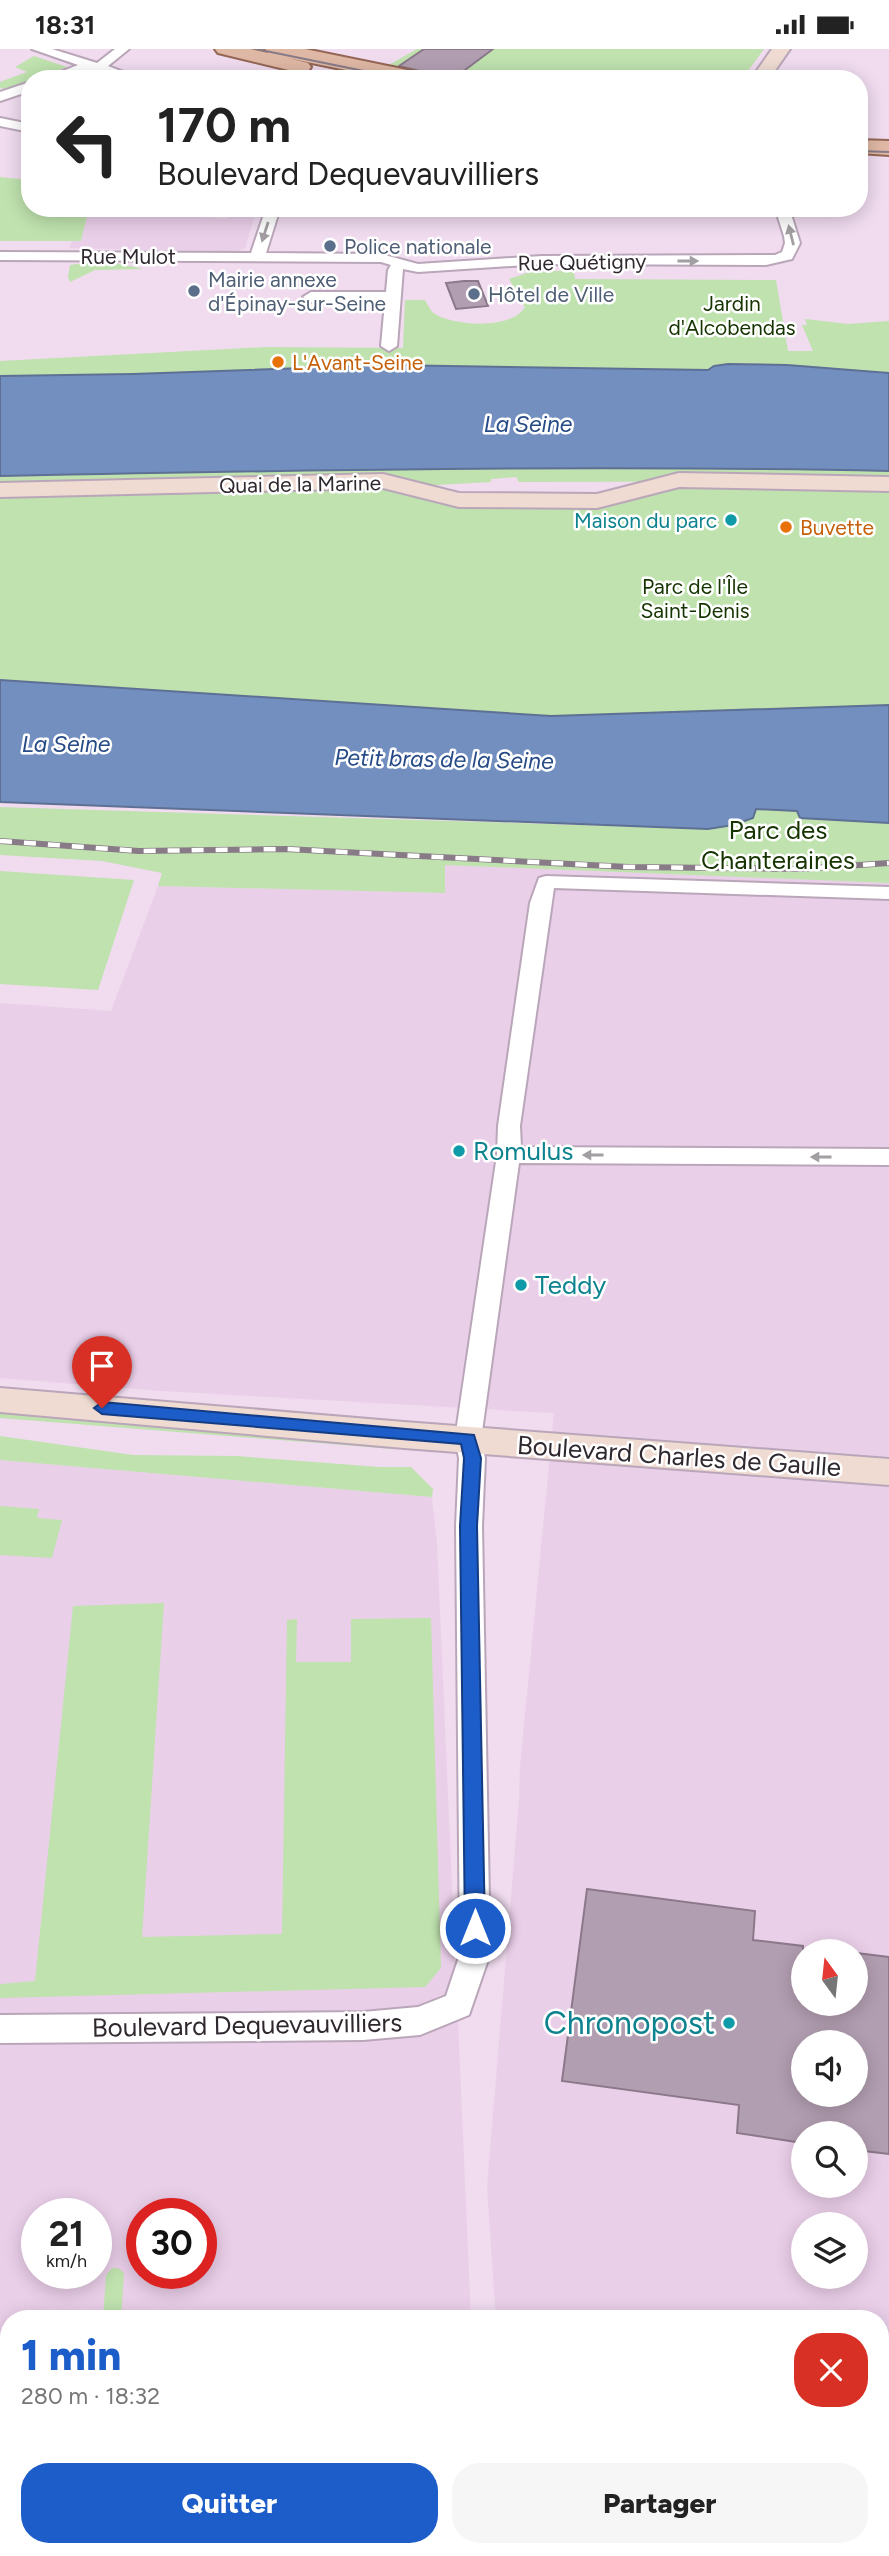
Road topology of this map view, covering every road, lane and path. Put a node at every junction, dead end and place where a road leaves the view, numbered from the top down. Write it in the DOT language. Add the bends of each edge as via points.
graph roads {
  1 [pos="38,49"];
  2 [pos="123,49"];
  3 [pos="225,49"];
  4 [pos="781,49"];
  5 [pos="294,55"];
  6 [pos="90,70"];
  7 [pos="94,70"];
  8 [pos="336,70"];
  9 [pos="374,70"];
  10 [pos="766,70"];
  11 [pos="21,89"];
  12 [pos="0,97"];
  13 [pos="0,122"];
  14 [pos="21,126"];
  15 [pos="868,147"];
  16 [pos="889,148"];
  17 [pos="868,158"];
  18 [pos="889,159"];
  19 [pos="270,217"];
  20 [pos="785,217"];
  21 [pos="0,256"];
  22 [pos="257,257"];
  23 [pos="400,263"];
  24 [pos="311,297"];
  25 [pos="393,297"];
  26 [pos="389,346"];
  27 [pos="889,484"];
  28 [pos="0,490"];
  29 [pos="889,893"];
  30 [pos="509,1155"];
  31 [pos="889,1157"];
  32 [pos="0,1400"];
  33 [pos="468,1439"];
  34 [pos="889,1472"];
  35 [pos="0,2029"];
  1 -- 6 [label="street"];
  2 -- 7 [label="street"];
  3 -- 5 [label="main road"];
  4 -- 10 [label="street"];
  5 -- 8 [label="main road"];
  5 -- 9 [label="main road"];
  11 -- 12 [label="street"];
  13 -- 14 [label="street"];
  15 -- 16 [label="main road"];
  17 -- 18 [label="main road"];
  19 -- 22 [label="street, one-way"];
  23 -- 20 [label="street, Rue Quétigny, one-way" via="418,268 542,260 766,261 792,253 794,243"];
  21 -- 22 [label="street, Rue Mulot"];
  22 -- 23 [label="street, Rue Quétigny" via="381,258"];
  23 -- 25 [label="street"];
  24 -- 25 [label="street"];
  25 -- 26 [label="street"];
  27 -- 28 [label="street, Quai de la Marine" via="679,480 597,501 459,500 383,481"];
  29 -- 30 [label="street, Boulevard Dequevauvilliers" via="546,881 509,1126"];
  31 -- 30 [label="street, one-way"];
  30 -- 33 [label="street, Boulevard Dequevauvilliers"];
  32 -- 33 [label="street"];
  33 -- 34 [label="street, Boulevard Charles de Gaulle"];
  33 -- 35 [label="street, Boulevard Dequevauvilliers" via="472,1458 475,1954 458,2005 420,2021 363,2026"];
}
